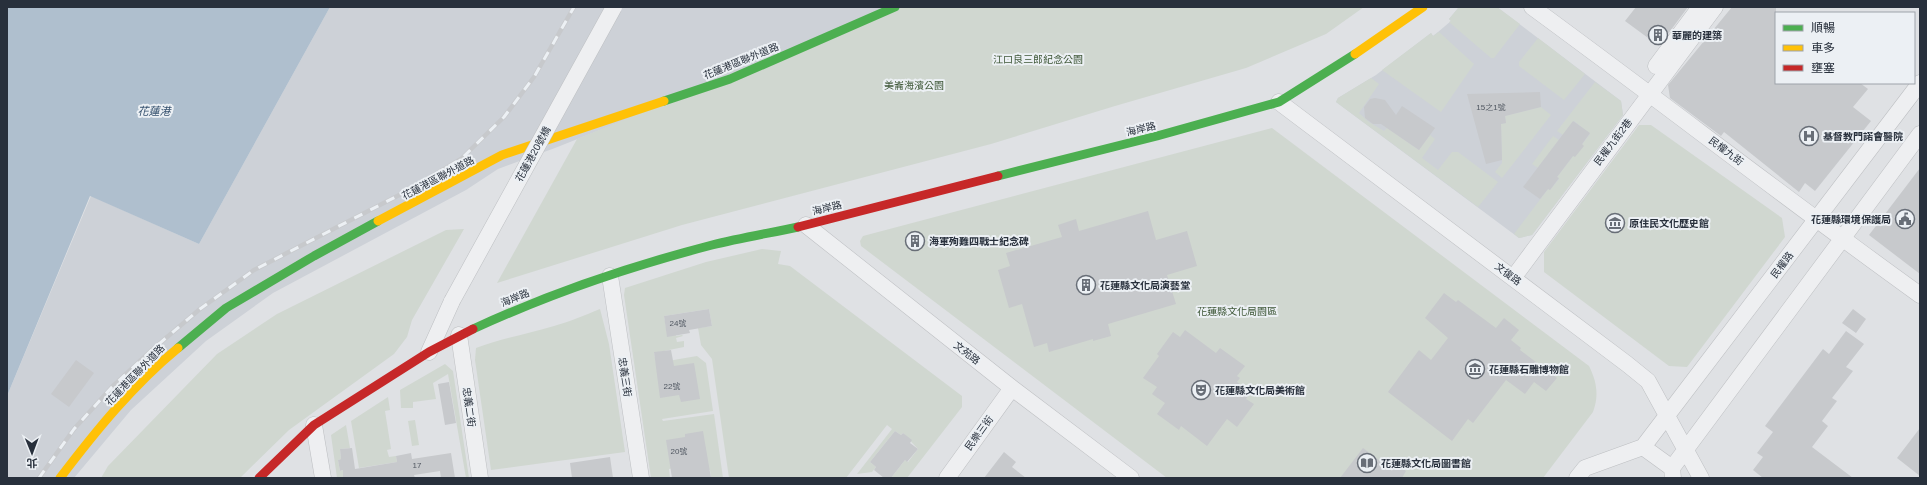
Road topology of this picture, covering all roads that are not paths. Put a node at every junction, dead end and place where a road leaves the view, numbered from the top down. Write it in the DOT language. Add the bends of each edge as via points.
graph roads {
  1 [pos="614,7"];
  2 [pos="895,7"];
  3 [pos="1423,7"];
  4 [pos="1532,7"];
  5 [pos="1700,7"];
  6 [pos="1715,7"];
  7 [pos="1656,66"];
  8 [pos="1920,83"];
  9 [pos="1650,94"];
  10 [pos="1279,102"];
  11 [pos="1920,134"];
  12 [pos="1816,220"];
  13 [pos="806,225"];
  14 [pos="1841,238"];
  15 [pos="610,276"];
  16 [pos="1512,278"];
  17 [pos="1920,295"];
  18 [pos="459,335"];
  19 [pos="429,352"];
  20 [pos="1012,388"];
  21 [pos="1666,416"];
  22 [pos="314,425"];
  23 [pos="1643,447"];
  24 [pos="1685,450"];
  25 [pos="1672,473"];
  26 [pos="60,478"];
  27 [pos="259,478"];
  28 [pos="323,478"];
  29 [pos="480,478"];
  30 [pos="641,478"];
  31 [pos="947,478"];
  32 [pos="1131,478"];
  33 [pos="1577,478"];
  34 [pos="1701,478"];
  1 -- 19 [label="street, 花蓮港20號橋, bridge" via="452,300"];
  2 -- 26 [label="main road, 花蓮港區聯外道路" via="730,79 502,155 314,256 226,308 159,363 93,435"];
  3 -- 10 [label="main road, 海岸路" via="1374,43"];
  4 -- 9 [label="street, 民權九街"];
  5 -- 7 [label="street"];
  6 -- 9 [label="street, 民權九街2巷"];
  8 -- 12 [label="street, 民權路"];
  9 -- 12 [label="street, 民權九街"];
  9 -- 16 [label="street, 民權九街2巷"];
  10 -- 13 [label="main road, 海岸路" via="1158,136"];
  10 -- 16 [label="street, 文復路"];
  11 -- 14 [label="street"];
  12 -- 14 [label="street, 民權九街"];
  12 -- 21 [label="street, 民權路"];
  13 -- 15 [label="main road, 海岸路" via="712,245"];
  13 -- 20 [label="street, 文苑路"];
  14 -- 17 [label="street, 民權九街"];
  14 -- 24 [label="street"];
  15 -- 18 [label="main road, 海岸路" via="521,307"];
  15 -- 30 [label="street, 忠義三街"];
  16 -- 21 [label="street, 文復路" via="1648,381"];
  18 -- 19 [label="main road, 海岸路"];
  18 -- 29 [label="street, 忠義二街"];
  19 -- 22 [label="main road, 海岸路"];
  20 -- 31 [label="street, 民樂三街"];
  20 -- 32 [label="street, 文苑路"];
  21 -- 23 [label="street, 民權路"];
  21 -- 24 [label="street, 文復路"];
  22 -- 27 [label="main road, 海岸路"];
  22 -- 28 [label="street"];
  23 -- 25 [label="street"];
  23 -- 33 [label="street" via="1585,468"];
  24 -- 25 [label="street"];
  24 -- 34 [label="street, 文復路"];
}
